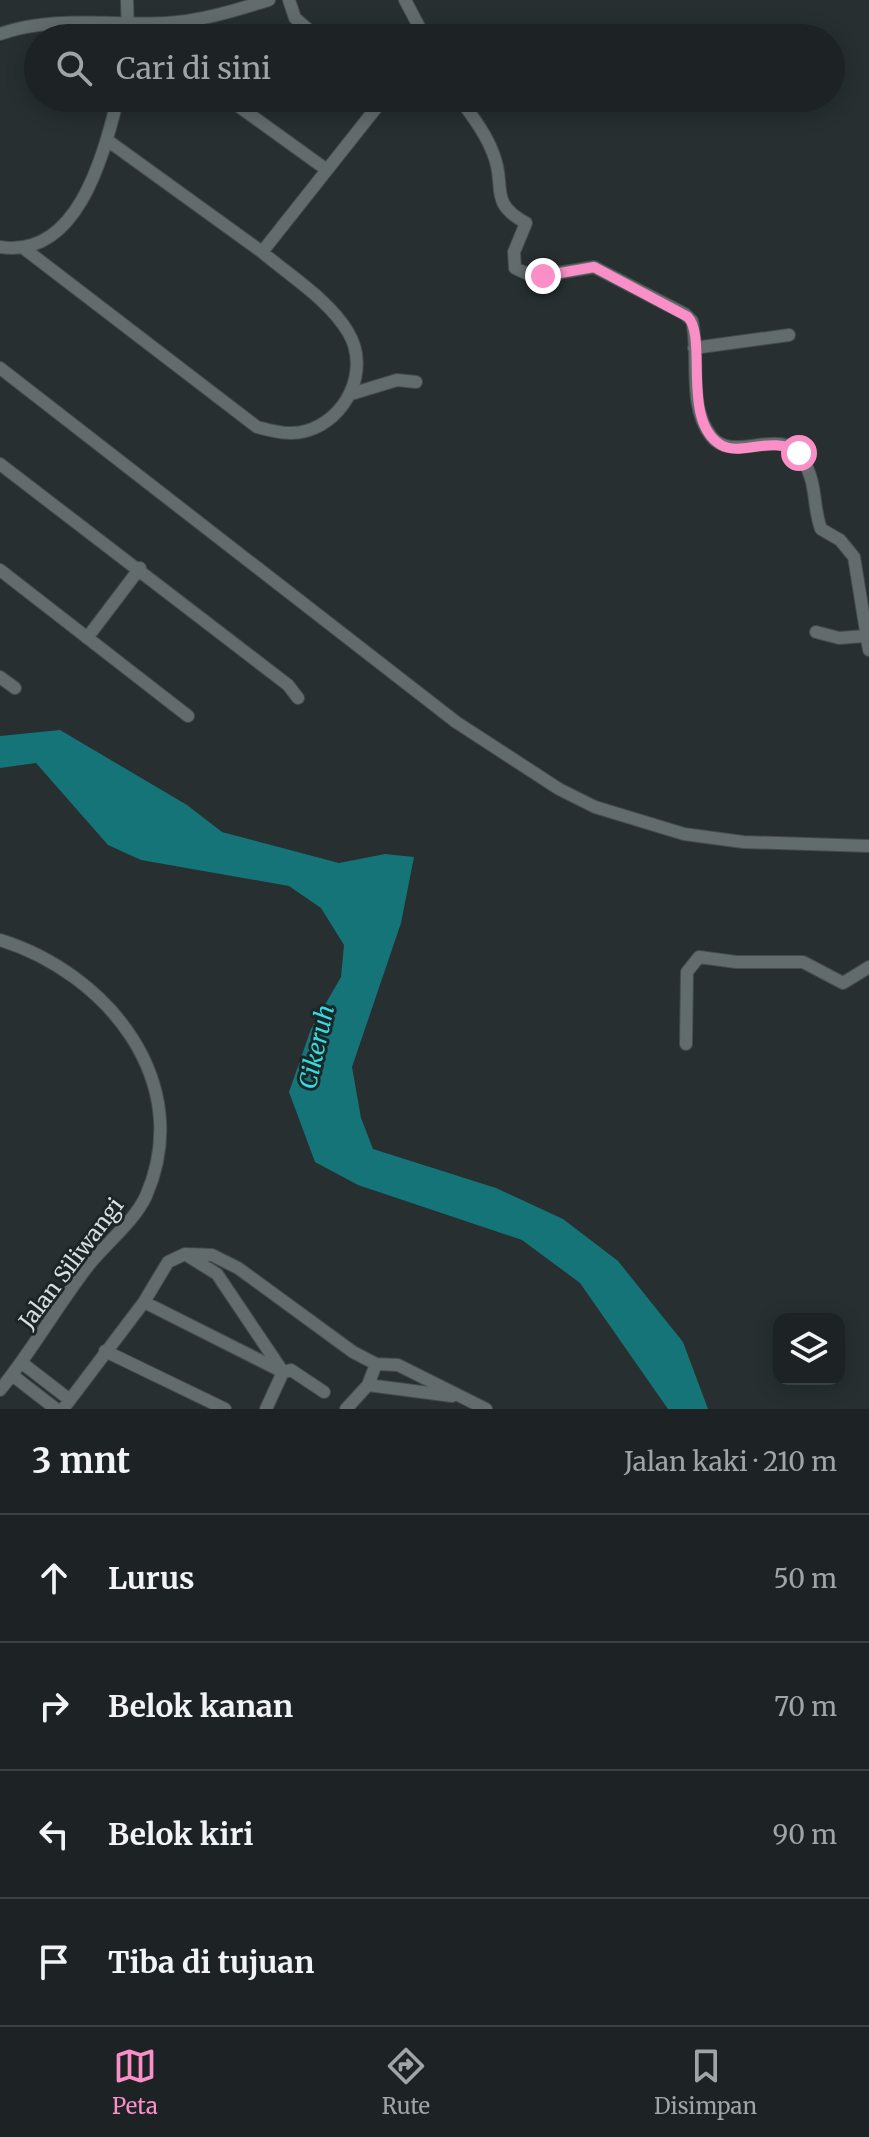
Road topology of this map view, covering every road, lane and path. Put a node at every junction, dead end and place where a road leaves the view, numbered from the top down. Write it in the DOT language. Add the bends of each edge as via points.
graph roads {
  1 [pos="127,0"];
  2 [pos="269,0"];
  3 [pos="289,0"];
  4 [pos="405,0"];
  5 [pos="199,19"];
  6 [pos="130,23"];
  7 [pos="43,24"];
  8 [pos="201,24"];
  9 [pos="302,24"];
  10 [pos="418,24"];
  11 [pos="24,28"];
  12 [pos="0,34"];
  13 [pos="114,112"];
  14 [pos="246,112"];
  15 [pos="373,112"];
  16 [pos="469,112"];
  17 [pos="107,140"];
  18 [pos="327,170"];
  19 [pos="0,247"];
  20 [pos="26,250"];
  21 [pos="262,252"];
  22 [pos="789,335"];
  23 [pos="694,348"];
  24 [pos="0,368"];
  25 [pos="416,382"];
  26 [pos="351,394"];
  27 [pos="0,464"];
  28 [pos="140,568"];
  29 [pos="0,570"];
  30 [pos="816,632"];
  31 [pos="865,636"];
  32 [pos="87,638"];
  33 [pos="869,650"];
  34 [pos="0,677"];
  35 [pos="15,688"];
  36 [pos="298,698"];
  37 [pos="188,716"];
  38 [pos="869,846"];
  39 [pos="0,940"];
  40 [pos="869,967"];
  41 [pos="686,1044"];
  42 [pos="185,1254"];
  43 [pos="144,1302"];
  44 [pos="105,1351"];
  45 [pos="22,1363"];
  46 [pos="376,1364"];
  47 [pos="283,1372"];
  48 [pos="12,1375"];
  49 [pos="368,1385"];
  50 [pos="0,1390"];
  51 [pos="324,1392"];
  52 [pos="466,1398"];
  53 [pos="65,1407"];
  54 [pos="225,1409"];
  55 [pos="266,1409"];
  56 [pos="346,1409"];
  57 [pos="486,1409"];
  1 -- 6 [label="street"];
  2 -- 5 [label="street"];
  3 -- 9 [label="street"];
  4 -- 10 [label="street"];
  5 -- 6 [label="street"];
  5 -- 8 [label="street"];
  6 -- 7 [label="street"];
  11 -- 12 [label="street"];
  13 -- 17 [label="street"];
  14 -- 18 [label="street"];
  15 -- 18 [label="street"];
  16 -- 23 [label="street" via="496,160 500,202 526,223 514,252 515,268 534,277 587,267 610,272 688,317"];
  17 -- 20 [label="street" via="69,220"];
  17 -- 21 [label="street"];
  18 -- 21 [label="street"];
  19 -- 20 [label="street"];
  20 -- 26 [label="street" via="257,427 281,434 304,432 331,418"];
  21 -- 26 [label="street" via="340,319 351,336 356,378"];
  22 -- 23 [label="street"];
  23 -- 31 [label="street" via="699,401 711,436 727,447 780,444 804,461 816,489 821,529 854,557"];
  24 -- 38 [label="street" via="456,722 559,789 595,807 684,834 743,842"];
  25 -- 26 [label="street" via="397,380"];
  27 -- 28 [label="street"];
  28 -- 32 [label="street"];
  28 -- 36 [label="street"];
  29 -- 32 [label="street"];
  30 -- 31 [label="street" via="839,638"];
  31 -- 33 [label="street"];
  32 -- 37 [label="street"];
  34 -- 35 [label="street"];
  39 -- 45 [label="street, Jalan Siliwangi" via="28,949 85,983 137,1040 155,1082 161,1116 145,1198 88,1266"];
  40 -- 41 [label="street" via="843,983 803,962 699,957 687,972"];
  42 -- 43 [label="street" via="168,1262"];
  42 -- 46 [label="street" via="212,1255 238,1268"];
  42 -- 47 [label="street" via="217,1274"];
  43 -- 44 [label="street"];
  43 -- 47 [label="street"];
  44 -- 53 [label="street"];
  44 -- 54 [label="street"];
  45 -- 48 [label="street, Jalan Siliwangi"];
  45 -- 53 [label="street"];
  46 -- 49 [label="street"];
  46 -- 52 [label="street" via="398,1365"];
  47 -- 51 [label="street" via="291,1370"];
  47 -- 55 [label="street"];
  48 -- 50 [label="street, Jalan Siliwangi"];
  48 -- 53 [label="street"];
  49 -- 52 [label="street"];
  49 -- 56 [label="street"];
  52 -- 57 [label="street"];
}
